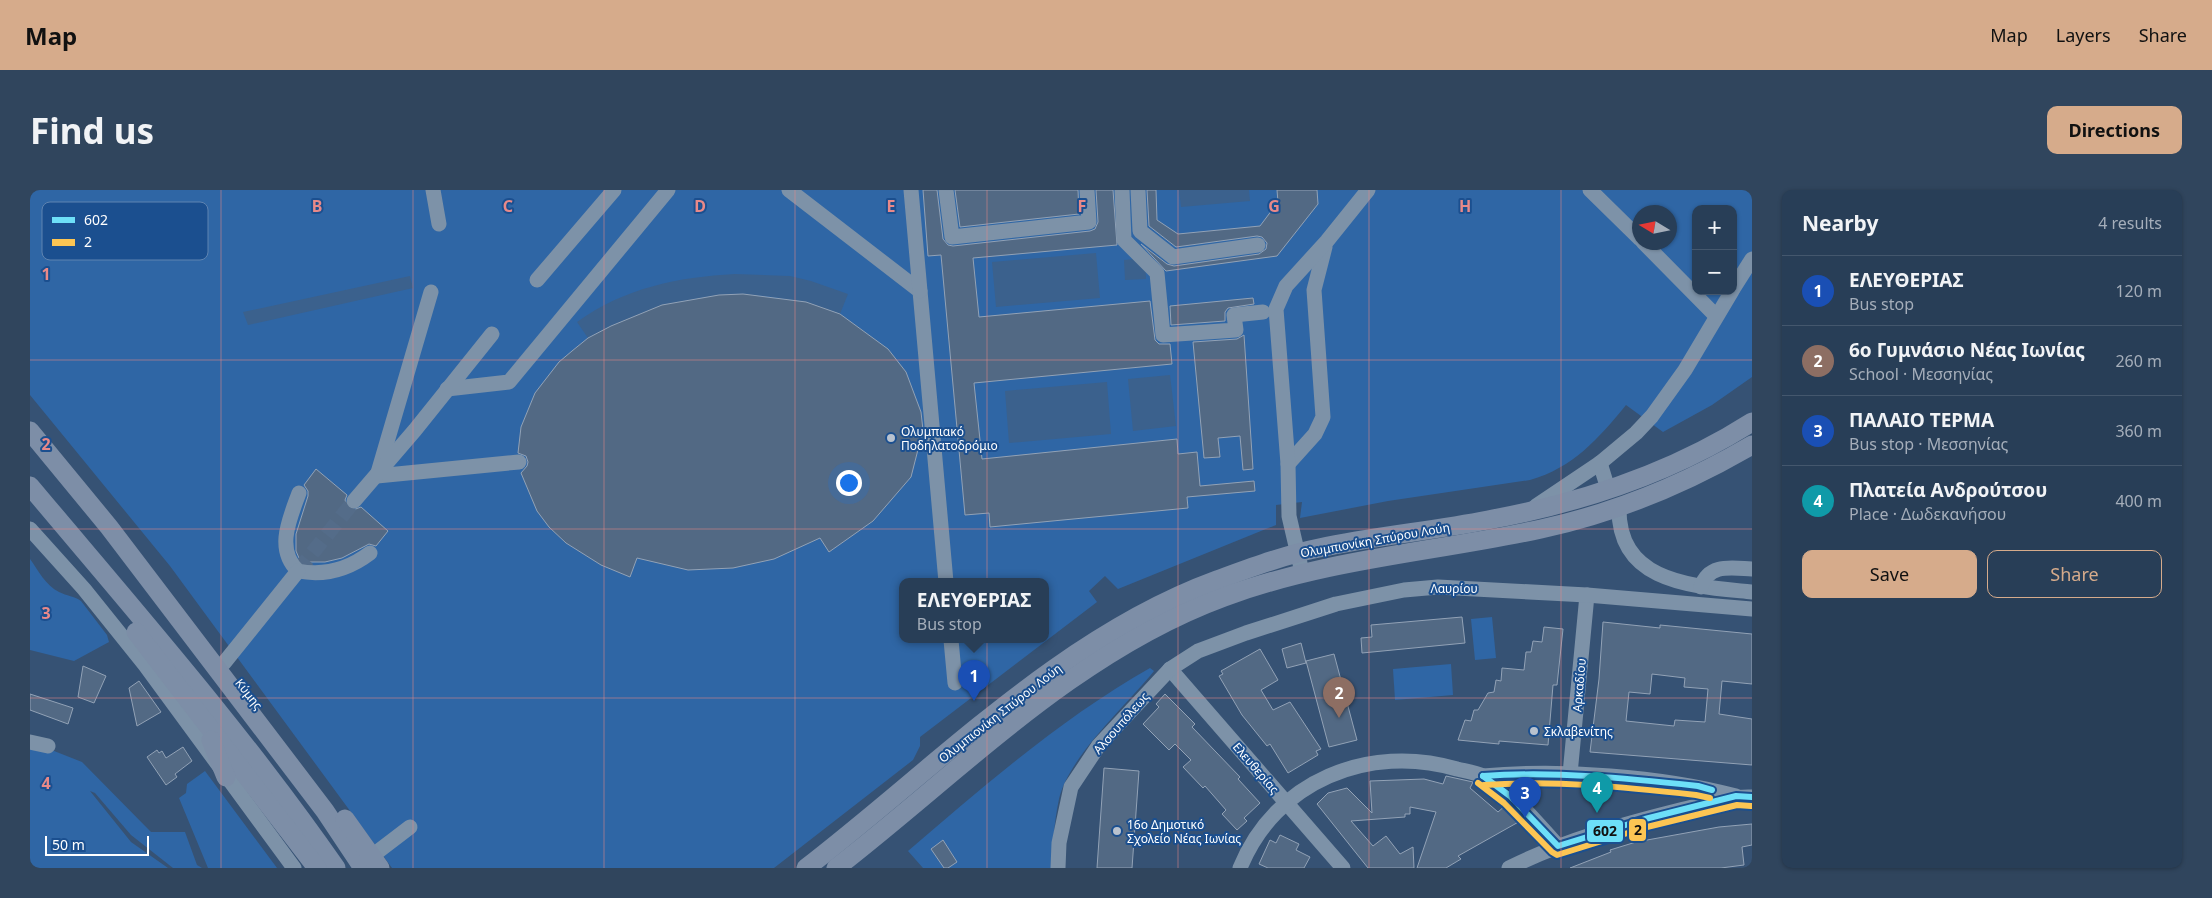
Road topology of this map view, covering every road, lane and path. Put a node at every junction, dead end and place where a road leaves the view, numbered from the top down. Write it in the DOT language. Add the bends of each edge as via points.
graph roads {
  1 [pos="434,190"];
  2 [pos="614,190"];
  3 [pos="668,190"];
  4 [pos="789,190"];
  5 [pos="911,190"];
  6 [pos="946,190"];
  7 [pos="952,190"];
  8 [pos="1087,190"];
  9 [pos="1122,190"];
  10 [pos="1138,190"];
  11 [pos="1368,190"];
  12 [pos="1590,190"];
  13 [pos="440,224"];
  14 [pos="1632,232"];
  15 [pos="1327,241"];
  16 [pos="1258,245"];
  17 [pos="1650,250"];
  18 [pos="1752,259"];
  19 [pos="537,280"];
  20 [pos="1737,283"];
  21 [pos="920,291"];
  22 [pos="431,292"];
  23 [pos="1730,295"];
  24 [pos="1263,312"];
  25 [pos="1716,316"];
  26 [pos="492,334"];
  27 [pos="447,389"];
  28 [pos="1752,422"];
  29 [pos="30,430"];
  30 [pos="1752,445"];
  31 [pos="519,462"];
  32 [pos="1600,463"];
  33 [pos="1288,464"];
  34 [pos="377,476"];
  35 [pos="30,486"];
  36 [pos="1608,489"];
  37 [pos="299,493"];
  38 [pos="354,501"];
  39 [pos="1619,506"];
  40 [pos="1518,514"];
  41 [pos="109,527"];
  42 [pos="30,529"];
  43 [pos="370,553"];
  44 [pos="1297,553"];
  45 [pos="1752,570"];
  46 [pos="298,571"];
  47 [pos="1302,572"];
  48 [pos="946,578"];
  49 [pos="111,583"];
  50 [pos="1701,587"];
  51 [pos="1752,592"];
  52 [pos="1587,595"];
  53 [pos="1752,608"];
  54 [pos="951,643"];
  55 [pos="224,663"];
  56 [pos="1170,669"];
  57 [pos="955,683"];
  58 [pos="200,716"];
  59 [pos="30,742"];
  60 [pos="48,746"];
  61 [pos="1570,774"];
  62 [pos="1483,776"];
  63 [pos="226,777"];
  64 [pos="1736,796"];
  65 [pos="1752,797"];
  66 [pos="1286,802"];
  67 [pos="410,827"];
  68 [pos="1558,846"];
  69 [pos="372,864"];
  70 [pos="294,868"];
  71 [pos="317,868"];
  72 [pos="336,868"];
  73 [pos="806,868"];
  74 [pos="836,868"];
  75 [pos="1058,868"];
  76 [pos="1240,868"];
  77 [pos="1343,868"];
  78 [pos="1509,868"];
  1 -- 13 [label="street"];
  2 -- 19 [label="street"];
  3 -- 27 [label="street" via="509,382"];
  4 -- 21 [label="street"];
  5 -- 21 [label="street"];
  6 -- 7 [label="street"];
  6 -- 8 [label="street" via="952,237 1089,222"];
  9 -- 24 [label="street" via="1124,240 1157,273 1163,334 1236,330 1234,315"];
  10 -- 16 [label="street" via="1140,231 1173,257"];
  11 -- 15 [label="street"];
  12 -- 14 [label="street"];
  15 -- 33 [label="street" via="1314,290 1323,417 1315,434"];
  15 -- 33 [label="street" via="1286,286 1276,310"];
  17 -- 25 [label="street"];
  18 -- 20 [label="street"];
  21 -- 48 [label="street"];
  22 -- 34 [label="street"];
  23 -- 25 [label="street"];
  25 -- 32 [label="street" via="1668,396 1636,433"];
  26 -- 27 [label="street"];
  27 -- 34 [label="street"];
  28 -- 36 [label="main road, Ολυμπιονίκη Σπύρου Λούη" via="1684,461"];
  29 -- 41 [label="main road, Κύμης"];
  30 -- 39 [label="main road, Ολυμπιονίκη Σπύρου Λούη" via="1691,478"];
  31 -- 34 [label="street"];
  32 -- 36 [label="street"];
  32 -- 40 [label="street" via="1550,498"];
  33 -- 44 [label="street" via="1288,510"];
  34 -- 38 [label="street"];
  35 -- 49 [label="main road"];
  36 -- 40 [label="main road, Ολυμπιονίκη Σπύρου Λούη"];
  37 -- 46 [label="street" via="286,540 287,556"];
  39 -- 47 [label="main road, Ολυμπιονίκη Σπύρου Λούη" via="1543,529"];
  39 -- 50 [label="street" via="1619,530 1632,554 1663,577"];
  40 -- 44 [label="main road, Ολυμπιονίκη Σπύρου Λούη"];
  41 -- 55 [label="main road, Κύμης" via="136,551 176,597"];
  41 -- 69 [label="main road, Κύμης" via="325,811"];
  42 -- 63 [label="street" via="134,652"];
  43 -- 46 [label="street" via="358,563 339,570 320,573"];
  44 -- 47 [label="street"];
  44 -- 73 [label="main road, Ολυμπιονίκη Σπύρου Λούη" via="1185,593 1103,636 1003,708"];
  45 -- 50 [label="street" via="1720,568 1704,579"];
  46 -- 55 [label="street"];
  47 -- 74 [label="main road, Ολυμπιονίκη Σπύρου Λούη" via="1192,610 1114,650 1040,702"];
  49 -- 58 [label="main road" via="122,613"];
  49 -- 72 [label="main road" via="205,696"];
  50 -- 51 [label="street"];
  52 -- 53 [label="street, Λαυρίου"];
  52 -- 56 [label="street, Λαυρίου" via="1438,587 1404,590 1285,619 1198,651"];
  52 -- 61 [label="street, Αρκαδίου"];
  54 -- 57 [label="street"];
  55 -- 69 [label="main road, Κύμης" via="335,804"];
  56 -- 66 [label="street, Ελευθερίας"];
  56 -- 75 [label="street, Αλσουπόλεως" via="1099,745 1071,788 1059,843"];
  58 -- 63 [label="main road"];
  58 -- 71 [label="main road"];
  59 -- 60 [label="street"];
  61 -- 62 [label="street"];
  61 -- 64 [label="street" via="1698,786"];
  62 -- 66 [label="street" via="1434,762 1363,764 1336,773"];
  62 -- 68 [label="street" via="1510,796"];
  63 -- 70 [label="street"];
  64 -- 65 [label="street"];
  64 -- 68 [label="street"];
  66 -- 76 [label="street" via="1272,814 1256,836"];
  66 -- 77 [label="street, Ελευθερίας"];
  67 -- 69 [label="street"];
  68 -- 78 [label="street"];
}
